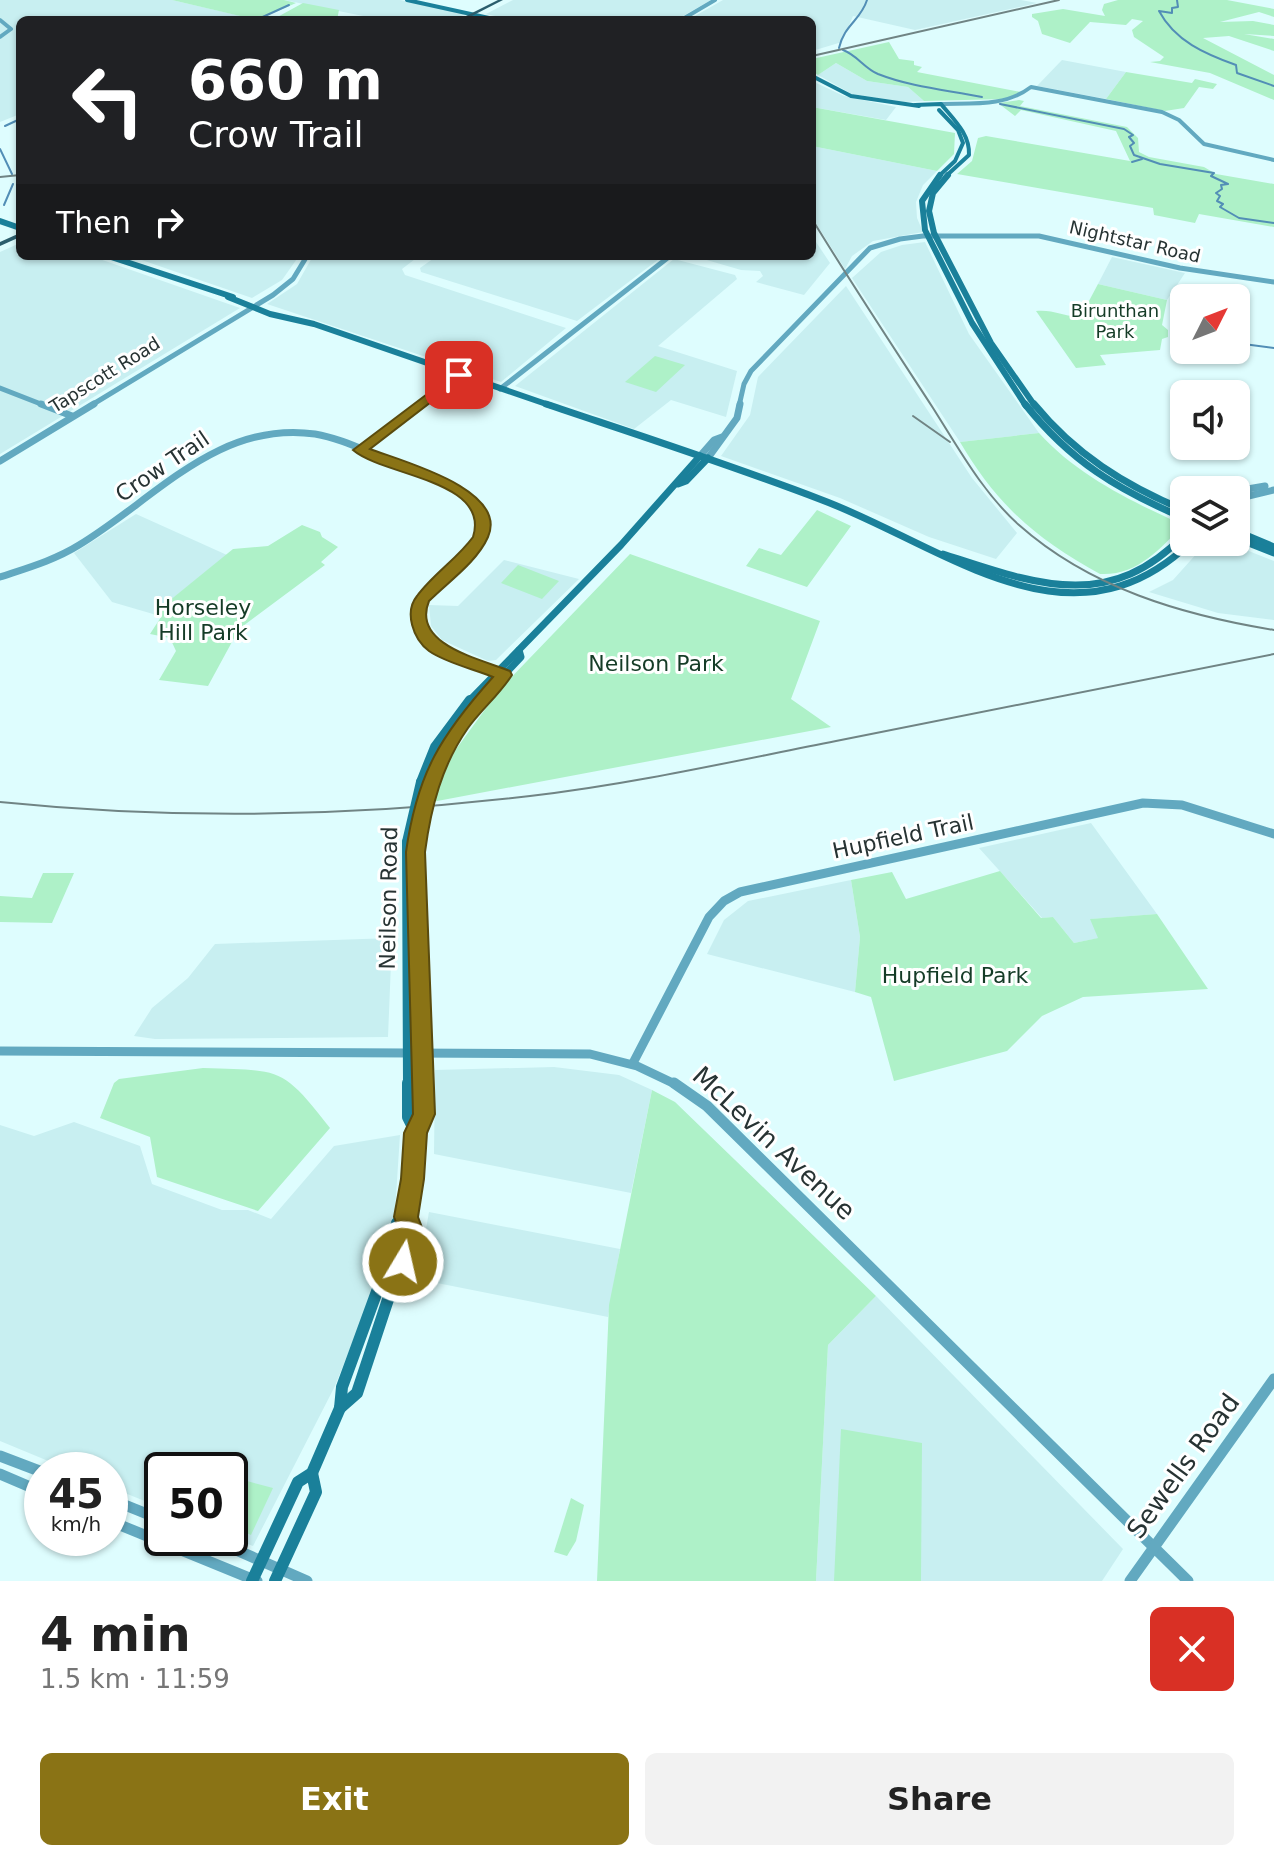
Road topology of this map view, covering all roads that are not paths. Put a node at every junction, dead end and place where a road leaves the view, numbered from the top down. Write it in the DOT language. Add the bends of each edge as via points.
graph roads {
  1 [pos="407,0"];
  2 [pos="501,0"];
  3 [pos="509,0"];
  4 [pos="715,0"];
  5 [pos="474,15"];
  6 [pos="688,16"];
  7 [pos="0,20"];
  8 [pos="0,37"];
  9 [pos="816,78"];
  10 [pos="939,105"];
  11 [pos="1274,160"];
  12 [pos="933,237"];
  13 [pos="120,260"];
  14 [pos="305,260"];
  15 [pos="665,260"];
  16 [pos="1274,282"];
  17 [pos="252,306"];
  18 [pos="459,375"];
  19 [pos="0,388"];
  20 [pos="500,389"];
  21 [pos="72,416"];
  22 [pos="360,450"];
  23 [pos="1080,457"];
  24 [pos="702,459"];
  25 [pos="0,461"];
  26 [pos="1274,487"];
  27 [pos="1250,490"];
  28 [pos="1250,495"];
  29 [pos="1170,503"];
  30 [pos="1170,512"];
  31 [pos="1250,537"];
  32 [pos="1250,544"];
  33 [pos="1274,547"];
  34 [pos="1170,550"];
  35 [pos="936,552"];
  36 [pos="1274,553"];
  37 [pos="1177,556"];
  38 [pos="0,577"];
  39 [pos="499,674"];
  40 [pos="1274,834"];
  41 [pos="0,1051"];
  42 [pos="416,1052"];
  43 [pos="633,1063"];
  44 [pos="406,1217"];
  45 [pos="372,1305"];
  46 [pos="387,1309"];
  47 [pos="1274,1379"];
  48 [pos="340,1408"];
  49 [pos="0,1456"];
  50 [pos="24,1465"];
  51 [pos="312,1473"];
  52 [pos="0,1474"];
  53 [pos="24,1484"];
  54 [pos="128,1528"];
  55 [pos="1154,1546"];
  56 [pos="248,1554"];
  57 [pos="262,1560"];
  58 [pos="278,1575"];
  59 [pos="254,1580"];
  60 [pos="307,1581"];
  61 [pos="1130,1581"];
  62 [pos="1188,1581"];
  1 -- 5 [label="main road"];
  2 -- 5 [label="main road"];
  3 -- 5 [label="main road"];
  4 -- 6 [label="street"];
  7 -- 8 [label="street" via="11,29"];
  9 -- 10 [label="main road" via="851,96"];
  10 -- 11 [label="street" via="1015,99 1031,87 1166,113 1204,144"];
  10 -- 12 [label="main road" via="971,143 969,156 931,197"];
  12 -- 16 [label="street, Nightstar Road" via="1052,237 1180,268"];
  12 -- 23 [label="main road" via="963,310 993,358 1058,442"];
  12 -- 24 [label="street, Neilson Road" via="869,252 751,371 737,418 722,443"];
  13 -- 17 [label="main road"];
  14 -- 17 [label="street, Tapscott Road" via="293,279"];
  15 -- 20 [label="street"];
  17 -- 18 [label="main road"];
  17 -- 21 [label="street, Tapscott Road"];
  18 -- 20 [label="main road"];
  18 -- 22 [label="street"];
  19 -- 21 [label="street"];
  20 -- 24 [label="main road"];
  21 -- 25 [label="street, Tapscott Road"];
  22 -- 38 [label="street, Crow Trail" via="299,432 236,440 74,547"];
  22 -- 39 [label="street, Crow Trail" via="455,487 479,507 484,526 480,538 430,589 418,614 422,631 435,647"];
  23 -- 29 [label="main road"];
  23 -- 30 [label="main road" via="1125,492"];
  24 -- 35 [label="main road" via="826,501"];
  24 -- 39 [label="main road, Neilson Road"];
  26 -- 27 [label="street"];
  26 -- 28 [label="street"];
  31 -- 33 [label="main road"];
  32 -- 36 [label="main road"];
  34 -- 35 [label="main road" via="1139,572 1088,585 1003,575"];
  35 -- 37 [label="main road" via="956,566 998,581 1088,593 1137,584"];
  39 -- 42 [label="main road, Neilson Road, bridge" via="426,782 412,842"];
  40 -- 43 [label="street, Hupfield Trail" via="1182,805 1143,803 752,887 724,901 709,917"];
  41 -- 42 [label="street, McLevin Avenue"];
  42 -- 43 [label="street, McLevin Avenue" via="590,1054"];
  42 -- 44 [label="main road, Neilson Road" via="424,1114 416,1133"];
  43 -- 55 [label="street, McLevin Avenue" via="679,1085 707,1106"];
  44 -- 45 [label="main road, Neilson Road" via="397,1223"];
  44 -- 46 [label="main road, Neilson Road" via="411,1230"];
  45 -- 46 [label="main road"];
  45 -- 48 [label="main road, Neilson Road" via="342,1387"];
  46 -- 48 [label="main road, Neilson Road" via="357,1393"];
  47 -- 55 [label="street, Sewells Road"];
  48 -- 51 [label="main road, Neilson Road"];
  49 -- 50 [label="street"];
  51 -- 57 [label="main road, Neilson Road" via="298,1482"];
  51 -- 58 [label="main road, Neilson Road" via="316,1492"];
  52 -- 53 [label="street"];
  54 -- 59 [label="street"];
  55 -- 61 [label="street, Sewells Road"];
  55 -- 62 [label="street, McLevin Avenue"];
  56 -- 57 [label="street"];
  57 -- 58 [label="street"];
  57 -- 59 [label="main road, Neilson Road"];
  58 -- 60 [label="street"];
}
